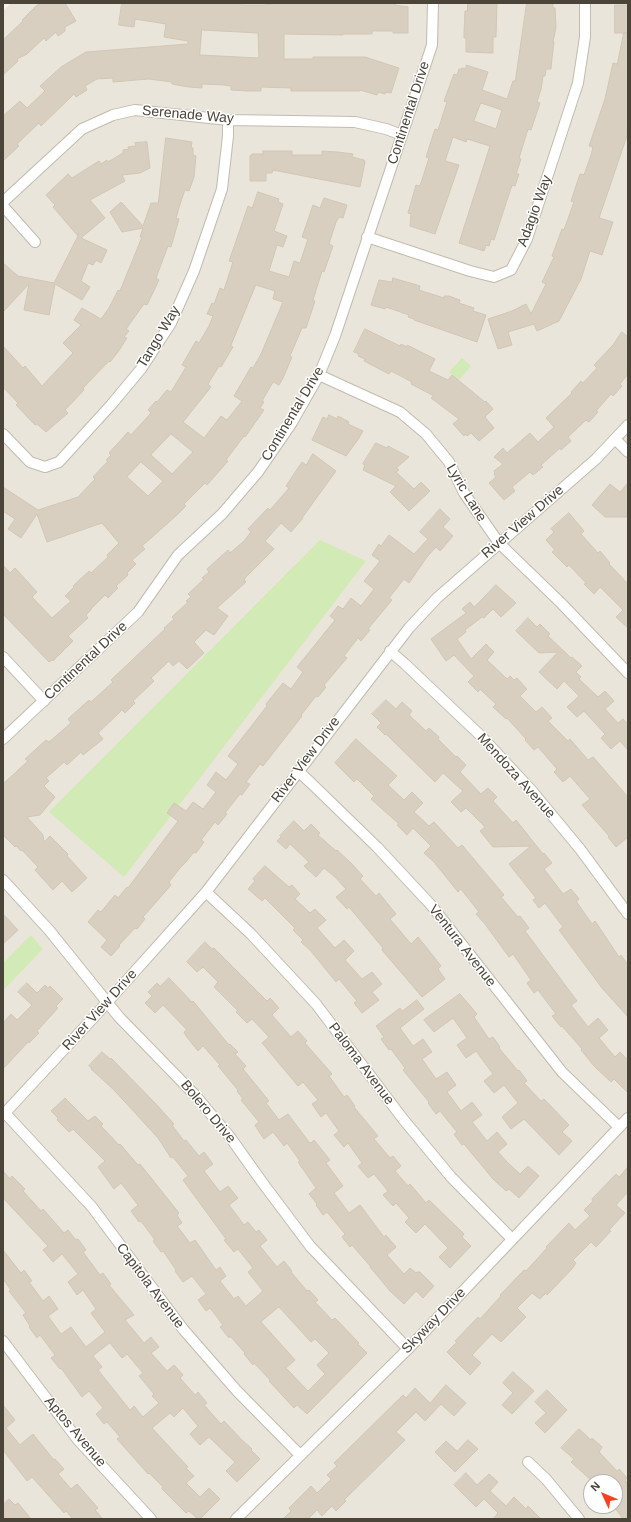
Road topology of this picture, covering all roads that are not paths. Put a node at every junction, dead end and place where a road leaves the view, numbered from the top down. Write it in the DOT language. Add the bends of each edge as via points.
graph roads {
  1 [pos="433,3"];
  2 [pos="585,3"];
  3 [pos="228,120"];
  4 [pos="402,135"];
  5 [pos="3,202"];
  6 [pos="3,206"];
  7 [pos="367,237"];
  8 [pos="35,242"];
  9 [pos="319,375"];
  10 [pos="628,425"];
  11 [pos="3,434"];
  12 [pos="615,439"];
  13 [pos="628,452"];
  14 [pos="499,543"];
  15 [pos="390,651"];
  16 [pos="3,657"];
  17 [pos="628,673"];
  18 [pos="44,701"];
  19 [pos="3,739"];
  20 [pos="298,771"];
  21 [pos="3,880"];
  22 [pos="206,892"];
  23 [pos="628,914"];
  24 [pos="108,1002"];
  25 [pos="4,1114"];
  26 [pos="628,1118"];
  27 [pos="619,1127"];
  28 [pos="512,1239"];
  29 [pos="3,1341"];
  30 [pos="408,1349"];
  31 [pos="300,1455"];
  32 [pos="528,1462"];
  33 [pos="151,1519"];
  34 [pos="236,1519"];
  35 [pos="580,1519"];
  1 -- 4 [label="street, Continental Drive" via="432,45"];
  2 -- 7 [label="street, Adagio Way" via="585,37 578,83 527,239 511,270 494,277"];
  3 -- 4 [label="street, Serenade Way" via="355,122"];
  3 -- 5 [label="street, Serenade Way" via="135,110 113,115 82,129"];
  3 -- 11 [label="street, Tango Way" via="222,189 194,271 171,324 141,369 59,462 45,467 30,462"];
  4 -- 7 [label="street, Continental Drive"];
  6 -- 8 [label="street"];
  7 -- 9 [label="street, Continental Drive" via="335,336"];
  9 -- 14 [label="street, Lyric Lane" via="400,412 426,434 449,462 464,493"];
  9 -- 18 [label="street, Continental Drive" via="291,424 258,472 222,514 178,555 138,612"];
  10 -- 12 [label="street, River View Drive"];
  12 -- 13 [label="street"];
  12 -- 14 [label="street, River View Drive"];
  14 -- 15 [label="street, River View Drive" via="437,598"];
  14 -- 17 [label="street, Lyric Lane"];
  15 -- 20 [label="street, River View Drive"];
  15 -- 23 [label="street, Mendoza Avenue" via="481,736 532,792 580,849"];
  16 -- 18 [label="street"];
  18 -- 19 [label="street, Continental Drive"];
  20 -- 22 [label="street, River View Drive"];
  20 -- 27 [label="street, Ventura Avenue" via="377,847 425,899 562,1072"];
  21 -- 24 [label="street, Bolero Drive" via="49,930"];
  22 -- 24 [label="street, River View Drive"];
  22 -- 28 [label="street, Paloma Avenue" via="251,934 316,1004 403,1119 450,1176"];
  24 -- 25 [label="street, River View Drive"];
  24 -- 30 [label="street, Bolero Drive" via="220,1125 310,1246"];
  25 -- 31 [label="street, Capitola Avenue" via="92,1206 183,1329 237,1391"];
  26 -- 27 [label="street, Skyway Drive"];
  27 -- 28 [label="street, Skyway Drive"];
  28 -- 30 [label="street, Skyway Drive"];
  29 -- 33 [label="street, Aptos Avenue" via="78,1440"];
  30 -- 31 [label="street, Skyway Drive"];
  31 -- 34 [label="street, Skyway Drive"];
  32 -- 35 [label="street"];
}
